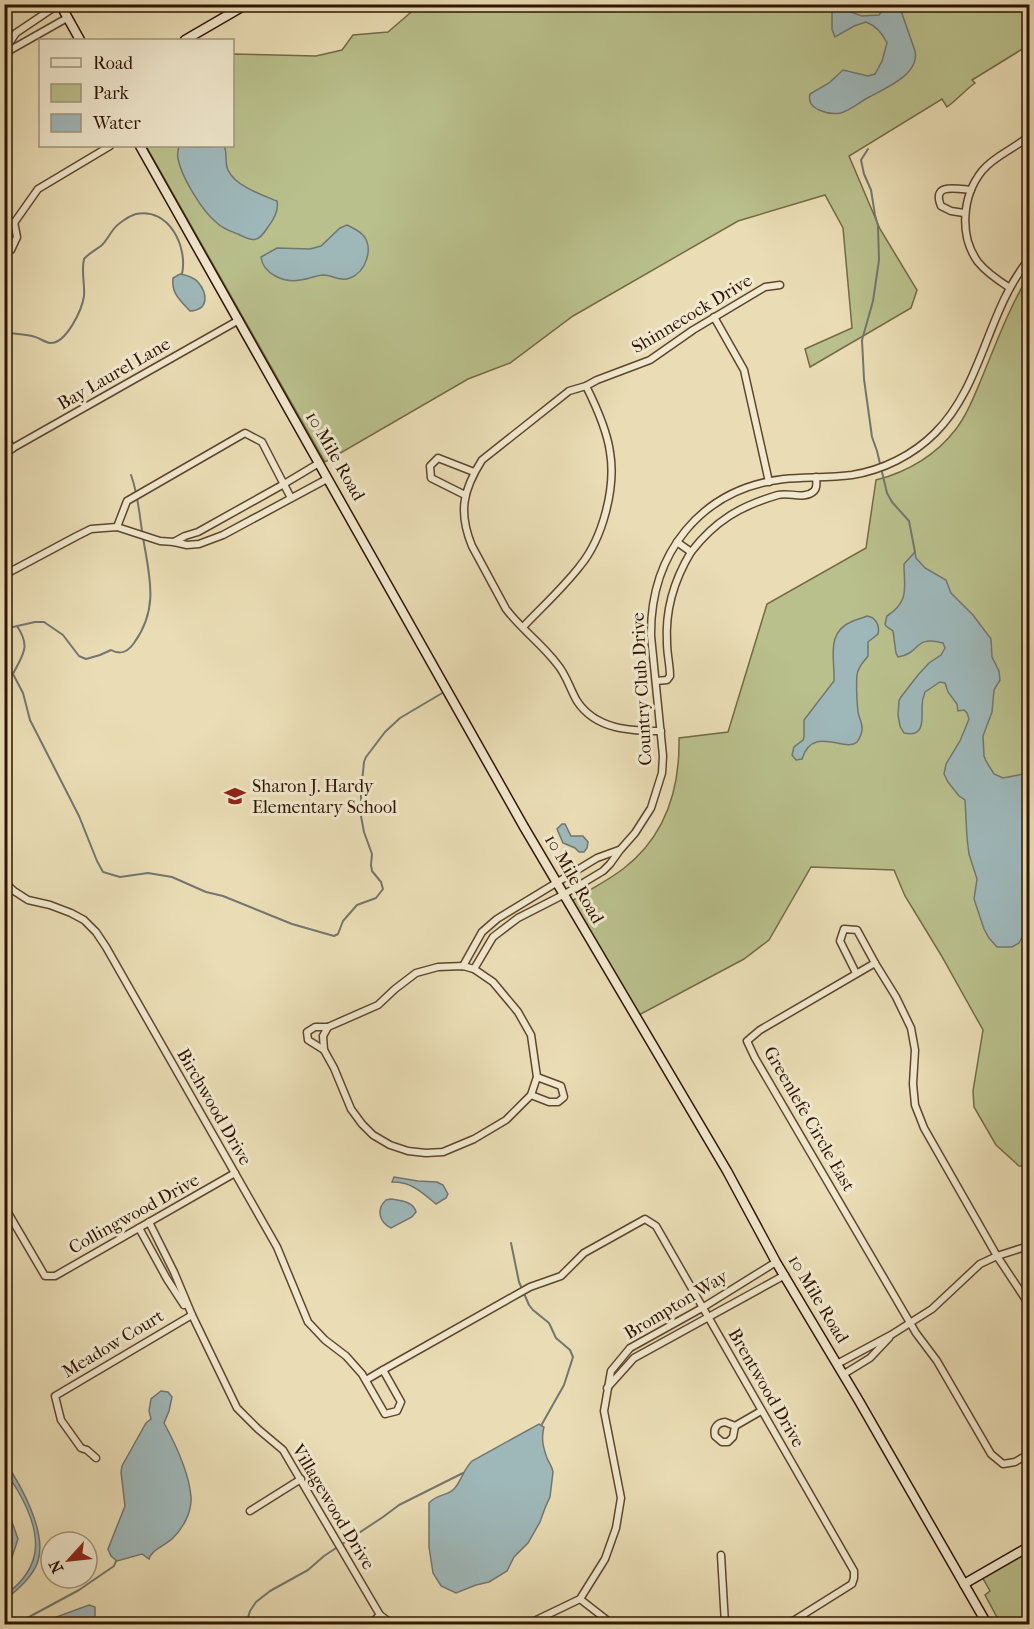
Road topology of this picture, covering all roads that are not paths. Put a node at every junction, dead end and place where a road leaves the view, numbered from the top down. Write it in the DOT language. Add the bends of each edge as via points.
graph roads {
  1 [pos="59,4"];
  2 [pos="247,4"];
  3 [pos="67,18"];
  4 [pos="25,28"];
  5 [pos="32,39"];
  6 [pos="79,39"];
  7 [pos="187,39"];
  8 [pos="4,52"];
  9 [pos="1029,135"];
  10 [pos="108,147"];
  11 [pos="141,147"];
  12 [pos="971,190"];
  13 [pos="964,213"];
  14 [pos="14,222"];
  15 [pos="4,228"];
  16 [pos="4,252"];
  17 [pos="1029,258"];
  18 [pos="780,285"];
  19 [pos="1010,288"];
  20 [pos="714,317"];
  21 [pos="239,320"];
  22 [pos="586,386"];
  23 [pos="4,434"];
  24 [pos="12,449"];
  25 [pos="4,453"];
  26 [pos="319,463"];
  27 [pos="474,472"];
  28 [pos="816,477"];
  29 [pos="327,479"];
  30 [pos="769,482"];
  31 [pos="284,484"];
  32 [pos="465,495"];
  33 [pos="291,498"];
  34 [pos="217,521"];
  35 [pos="117,527"];
  36 [pos="223,535"];
  37 [pos="174,542"];
  38 [pos="677,542"];
  39 [pos="691,552"];
  40 [pos="4,575"];
  41 [pos="523,627"];
  42 [pos="656,681"];
  43 [pos="661,731"];
  44 [pos="620,850"];
  45 [pos="4,882"];
  46 [pos="556,882"];
  47 [pos="563,895"];
  48 [pos="875,963"];
  49 [pos="463,966"];
  50 [pos="474,969"];
  51 [pos="856,973"];
  52 [pos="328,1027"];
  53 [pos="324,1050"];
  54 [pos="537,1077"];
  55 [pos="531,1095"];
  56 [pos="235,1173"];
  57 [pos="4,1206"];
  58 [pos="149,1222"];
  59 [pos="139,1228"];
  60 [pos="1029,1248"];
  61 [pos="997,1256"];
  62 [pos="776,1262"];
  63 [pos="785,1275"];
  64 [pos="1029,1306"];
  65 [pos="702,1308"];
  66 [pos="192,1315"];
  67 [pos="708,1318"];
  68 [pos="911,1323"];
  69 [pos="891,1335"];
  70 [pos="837,1364"];
  71 [pos="383,1370"];
  72 [pos="844,1374"];
  73 [pos="366,1380"];
  74 [pos="607,1388"];
  75 [pos="761,1411"];
  76 [pos="735,1426"];
  77 [pos="1029,1453"];
  78 [pos="96,1458"];
  79 [pos="301,1479"];
  80 [pos="250,1511"];
  81 [pos="1029,1546"];
  82 [pos="721,1555"];
  83 [pos="964,1584"];
  84 [pos="580,1599"];
  85 [pos="380,1615"];
  86 [pos="370,1624"];
  87 [pos="392,1624"];
  88 [pos="528,1624"];
  89 [pos="612,1624"];
  90 [pos="724,1624"];
  91 [pos="777,1624"];
  92 [pos="987,1624"];
  1 -- 3 [label="main road"];
  1 -- 4 [label="street"];
  2 -- 7 [label="main road"];
  3 -- 5 [label="street"];
  3 -- 6 [label="main road"];
  4 -- 5 [label="street"];
  4 -- 8 [label="street" via="16,33"];
  5 -- 8 [label="street"];
  9 -- 12 [label="street" via="988,164"];
  10 -- 14 [label="street" via="38,189"];
  11 -- 21 [label="main road, 10 Mile Road"];
  12 -- 13 [label="street"];
  12 -- 13 [label="street" via="950,187 940,193 941,206"];
  13 -- 19 [label="street" via="967,239 978,262"];
  14 -- 15 [label="street"];
  14 -- 16 [label="street" via="17,237 11,250"];
  17 -- 19 [label="street, Country Club Drive"];
  18 -- 20 [label="street, Shinnecock Drive" via="765,287"];
  19 -- 28 [label="street, Country Club Drive" via="958,404 936,432 888,464 852,475"];
  20 -- 22 [label="street, Shinnecock Drive" via="650,360"];
  20 -- 30 [label="street" via="744,370"];
  21 -- 24 [label="street, Bay Laurel Lane"];
  21 -- 26 [label="main road, 10 Mile Road"];
  22 -- 27 [label="street, Shinnecock Drive" via="569,391 482,460"];
  22 -- 41 [label="street" via="610,451 611,484 605,513 582,564"];
  23 -- 24 [label="street"];
  24 -- 25 [label="street, Bay Laurel Lane"];
  26 -- 29 [label="main road, 10 Mile Road"];
  26 -- 31 [label="street"];
  27 -- 32 [label="street, Shinnecock Drive"];
  27 -- 32 [label="street" via="438,458 430,466 431,478"];
  28 -- 30 [label="street, Country Club Drive"];
  28 -- 39 [label="street" via="814,492 781,494 747,506 704,535"];
  29 -- 33 [label="street"];
  29 -- 46 [label="main road, 10 Mile Road"];
  30 -- 38 [label="street, Country Club Drive" via="720,501 691,524"];
  31 -- 33 [label="street"];
  31 -- 34 [label="street"];
  31 -- 35 [label="street" via="262,442 246,433 127,501"];
  32 -- 41 [label="street, Shinnecock Drive" via="464,514 472,546 506,609"];
  33 -- 36 [label="street"];
  34 -- 36 [label="street"];
  34 -- 37 [label="street"];
  35 -- 37 [label="street"];
  35 -- 40 [label="street" via="91,529"];
  36 -- 37 [label="street" via="199,544"];
  38 -- 39 [label="street"];
  38 -- 42 [label="street, Country Club Drive" via="653,599 651,636"];
  39 -- 42 [label="street" via="669,604 666,632 670,676 668,680"];
  41 -- 43 [label="street, Shinnecock Drive" via="559,665 579,703 596,719 616,728"];
  42 -- 43 [label="street, Country Club Drive"];
  43 -- 44 [label="street, Country Club Drive" via="662,773 654,800 645,819"];
  44 -- 46 [label="street, Country Club Drive" via="597,858"];
  44 -- 47 [label="street, Country Club Drive" via="603,871"];
  45 -- 56 [label="street, Birchwood Drive" via="28,900 84,920 96,932"];
  46 -- 47 [label="main road, 10 Mile Road"];
  46 -- 49 [label="street, Country Club Drive" via="482,932"];
  47 -- 50 [label="street, Country Club Drive" via="493,936"];
  47 -- 62 [label="main road, 10 Mile Road" via="727,1171"];
  48 -- 51 [label="street, Greenlefe Circle East"];
  48 -- 51 [label="street" via="857,930 844,929 840,940"];
  48 -- 61 [label="street" via="911,1028 915,1105 924,1128"];
  49 -- 50 [label="street"];
  49 -- 52 [label="street" via="416,973 378,1005"];
  50 -- 54 [label="street" via="493,982 518,1012 531,1035"];
  51 -- 68 [label="street, Greenlefe Circle East" via="747,1041"];
  52 -- 53 [label="street" via="322,1036"];
  52 -- 53 [label="street" via="315,1027 307,1032 308,1040"];
  53 -- 55 [label="street" via="362,1124 373,1135 408,1151 443,1152 474,1139 506,1120"];
  54 -- 55 [label="street"];
  54 -- 55 [label="street" via="561,1086 564,1097 549,1102"];
  56 -- 58 [label="street, Collingwood Drive"];
  56 -- 73 [label="street, Birchwood Drive" via="277,1247 309,1323"];
  57 -- 59 [label="street, Collingwood Drive" via="45,1276 55,1276"];
  58 -- 59 [label="street, Collingwood Drive"];
  58 -- 66 [label="street, Villagewood Drive"];
  59 -- 66 [label="street, Villagewood Drive"];
  60 -- 61 [label="street"];
  61 -- 64 [label="street"];
  61 -- 68 [label="street" via="980,1264 932,1310"];
  62 -- 63 [label="main road, 10 Mile Road"];
  62 -- 65 [label="street, Brompton Way"];
  63 -- 67 [label="street, Brompton Way"];
  63 -- 70 [label="main road, 10 Mile Road"];
  65 -- 67 [label="street, Brentwood Drive"];
  65 -- 71 [label="street, Brentwood Drive" via="656,1226 645,1219 584,1252 561,1276 530,1287"];
  65 -- 74 [label="street, Brompton Way" via="630,1348 610,1371"];
  66 -- 78 [label="street, Meadow Court" via="55,1396 61,1420 81,1448"];
  66 -- 79 [label="street, Villagewood Drive" via="237,1408 283,1450"];
  67 -- 74 [label="street, Brompton Way" via="634,1358"];
  67 -- 75 [label="street, Brentwood Drive"];
  68 -- 69 [label="street"];
  68 -- 77 [label="street" via="991,1454 1003,1464"];
  69 -- 70 [label="street"];
  69 -- 72 [label="street" via="870,1358"];
  70 -- 72 [label="main road, 10 Mile Road"];
  71 -- 73 [label="street"];
  71 -- 73 [label="street, Birchwood Drive" via="400,1402 397,1411 385,1414"];
  72 -- 83 [label="main road, 10 Mile Road"];
  74 -- 84 [label="street, Brompton Way" via="604,1412 621,1498 605,1559"];
  75 -- 76 [label="street"];
  75 -- 91 [label="street, Brentwood Drive" via="854,1571 852,1584 793,1621"];
  79 -- 80 [label="street"];
  79 -- 85 [label="street, Villagewood Drive"];
  81 -- 83 [label="main road"];
  82 -- 90 [label="street"];
  83 -- 92 [label="main road, 10 Mile Road"];
  84 -- 88 [label="street"];
  84 -- 89 [label="street"];
  85 -- 86 [label="street"];
  85 -- 87 [label="street, Villagewood Drive"];
}
